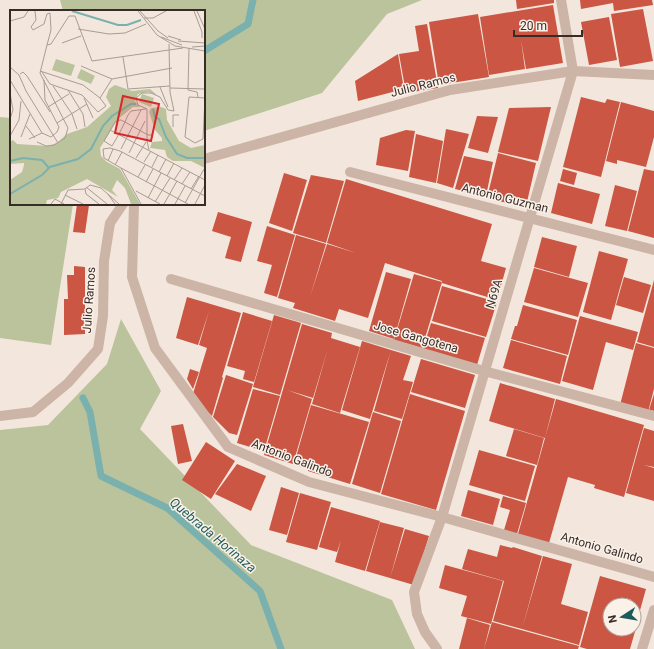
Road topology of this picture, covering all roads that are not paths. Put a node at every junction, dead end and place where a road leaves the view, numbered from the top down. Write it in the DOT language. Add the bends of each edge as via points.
graph roads {
  1 [pos="560,0"];
  2 [pos="573,71"];
  3 [pos="654,75"];
  4 [pos="205,159"];
  5 [pos="350,172"];
  6 [pos="122,205"];
  7 [pos="134,205"];
  8 [pos="530,218"];
  9 [pos="654,250"];
  10 [pos="171,279"];
  11 [pos="484,371"];
  12 [pos="0,416"];
  13 [pos="654,416"];
  14 [pos="442,517"];
  15 [pos="654,576"];
  16 [pos="654,610"];
  17 [pos="437,649"];
  18 [pos="642,649"];
  1 -- 2 [label="street, N69A"];
  2 -- 3 [label="street, Julio Ramos"];
  2 -- 4 [label="street, Julio Ramos" via="450,90"];
  2 -- 8 [label="street, N69A"];
  5 -- 8 [label="street, Antonio Guzman"];
  6 -- 12 [label="street, Julio Ramos" via="110,223 104,261 103,316 98,349 68,383 33,412"];
  7 -- 14 [label="street, Antonio Galindo" via="132,276 155,348 228,447 310,482"];
  8 -- 9 [label="street, Antonio Guzman"];
  8 -- 11 [label="street, N69A"];
  10 -- 11 [label="street, Jose Gangotena"];
  11 -- 13 [label="street, Jose Gangotena"];
  11 -- 14 [label="street, N69A"];
  14 -- 15 [label="street, Antonio Galindo"];
  14 -- 17 [label="street, N69A" via="414,592 417,614"];
  16 -- 18 [label="street"];
}
